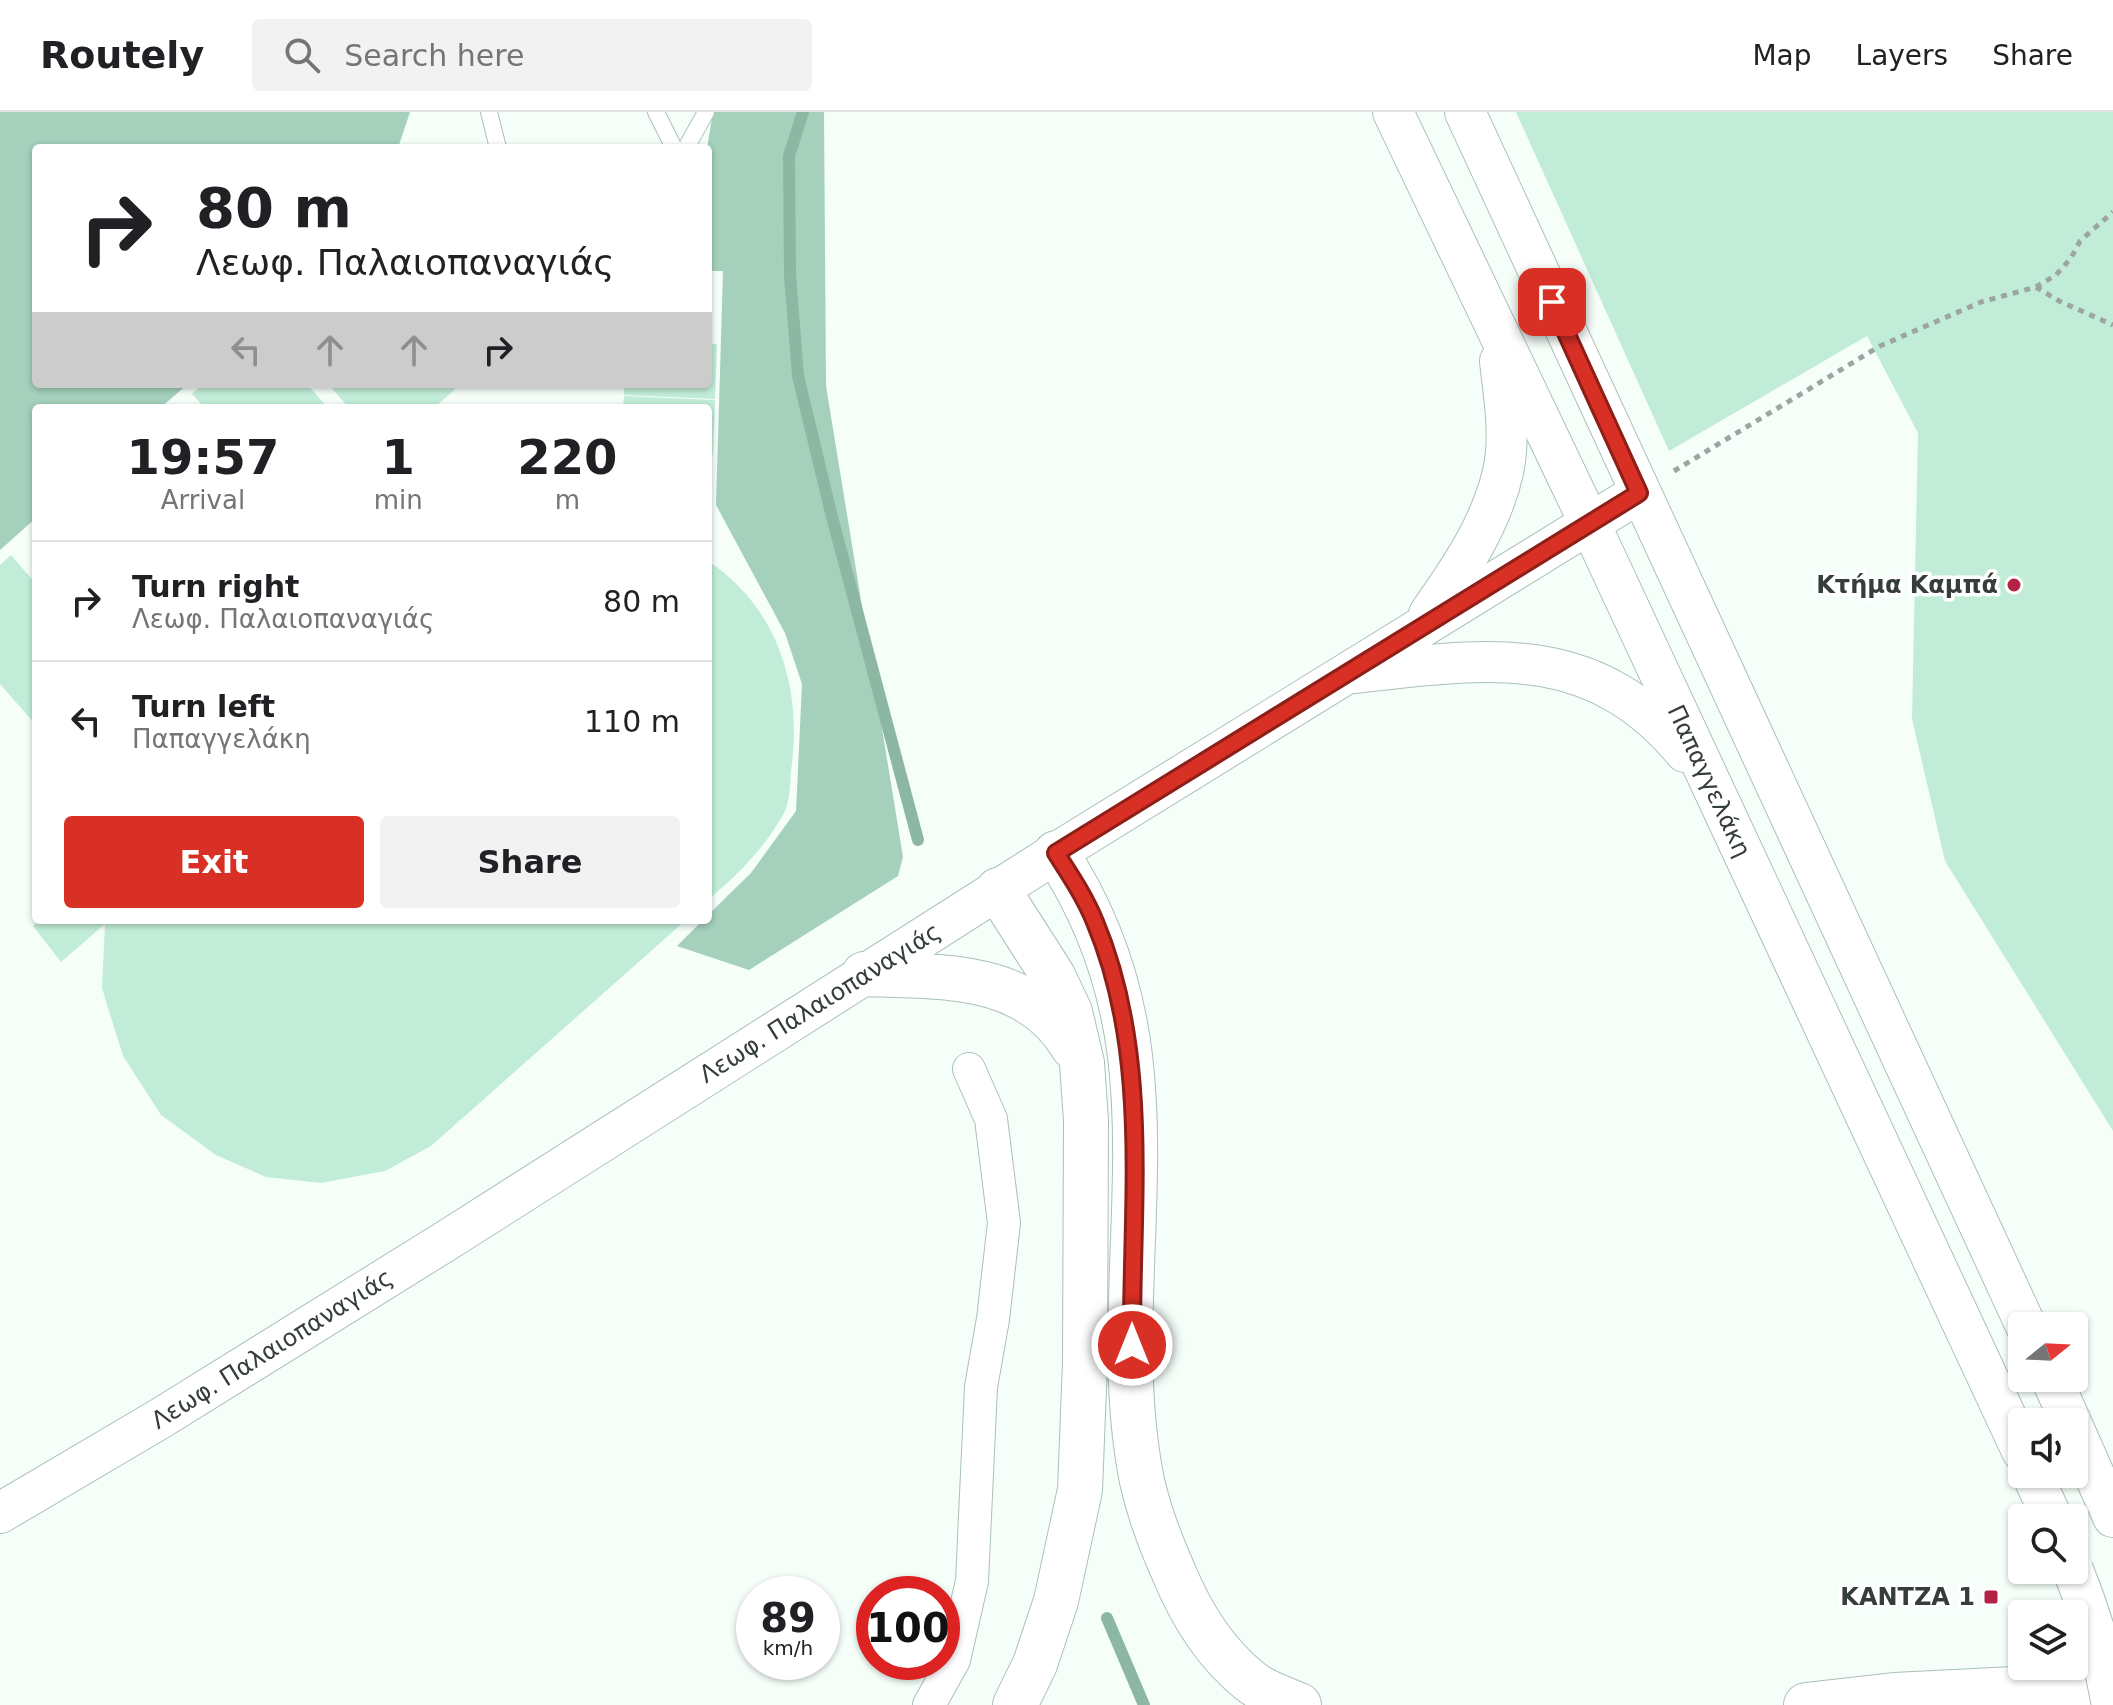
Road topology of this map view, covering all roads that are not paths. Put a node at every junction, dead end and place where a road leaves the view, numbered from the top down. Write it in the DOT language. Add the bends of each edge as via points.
graph roads {
  1 [pos="489,112"];
  2 [pos="656,112"];
  3 [pos="706,112"];
  4 [pos="1393,112"];
  5 [pos="1465,112"];
  6 [pos="497,144"];
  7 [pos="672,144"];
  8 [pos="688,144"];
  9 [pos="1497,334"];
  10 [pos="1639,493"];
  11 [pos="1590,524"];
  12 [pos="1421,626"];
  13 [pos="1342,674"];
  14 [pos="1710,782"];
  15 [pos="1056,853"];
  16 [pos="998,890"];
  17 [pos="864,974"];
  18 [pos="1082,1063"];
  19 [pos="969,1069"];
  20 [pos="2019,1312"];
  21 [pos="2008,1421"];
  22 [pos="2088,1461"];
  23 [pos="0,1513"];
  24 [pos="2113,1517"];
  25 [pos="2078,1584"];
  26 [pos="2113,1684"];
  27 [pos="2113,1695"];
  28 [pos="929,1705"];
  29 [pos="1015,1705"];
  30 [pos="1299,1705"];
  31 [pos="1806,1705"];
  32 [pos="2045,1705"];
  33 [pos="2112,1705"];
  1 -- 6 [label="lane"];
  2 -- 7 [label="lane"];
  3 -- 8 [label="lane"];
  4 -- 9 [label="street, Παπαγγελάκη"];
  5 -- 10 [label="street"];
  9 -- 11 [label="street, Παπαγγελάκη"];
  9 -- 12 [label="street" via="1506,417 1503,470 1466,561"];
  10 -- 11 [label="street, Λεωφ. Παλαιοπαναγιάς"];
  10 -- 20 [label="street"];
  11 -- 12 [label="street, Λεωφ. Παλαιοπαναγιάς"];
  11 -- 14 [label="street, Παπαγγελάκη"];
  12 -- 13 [label="street, Λεωφ. Παλαιοπαναγιάς"];
  13 -- 14 [label="street" via="1464,661 1519,661 1563,669 1608,687 1650,715"];
  13 -- 15 [label="street, Λεωφ. Παλαιοπαναγιάς"];
  14 -- 21 [label="street, Παπαγγελάκη"];
  15 -- 16 [label="street, Λεωφ. Παλαιοπαναγιάς"];
  15 -- 30 [label="highway" via="1095,921 1120,999 1130,1056 1132,1368 1142,1483 1186,1603 1214,1646 1251,1683"];
  16 -- 17 [label="street, Λεωφ. Παλαιοπαναγιάς"];
  16 -- 18 [label="highway" via="1053,976 1070,1012"];
  17 -- 18 [label="highway" via="980,982 1018,994 1061,1027"];
  17 -- 23 [label="street, Λεωφ. Παλαιοπαναγιάς" via="436,1247"];
  18 -- 29 [label="highway" via="1085,1363 1080,1490 1056,1601"];
  19 -- 28 [label="street" via="991,1119 1004,1223 981,1387 972,1581 954,1660"];
  22 -- 24 [label="street"];
  25 -- 33 [label="street, bridge"];
  26 -- 31 [label="highway"];
  27 -- 32 [label="highway"];
}
